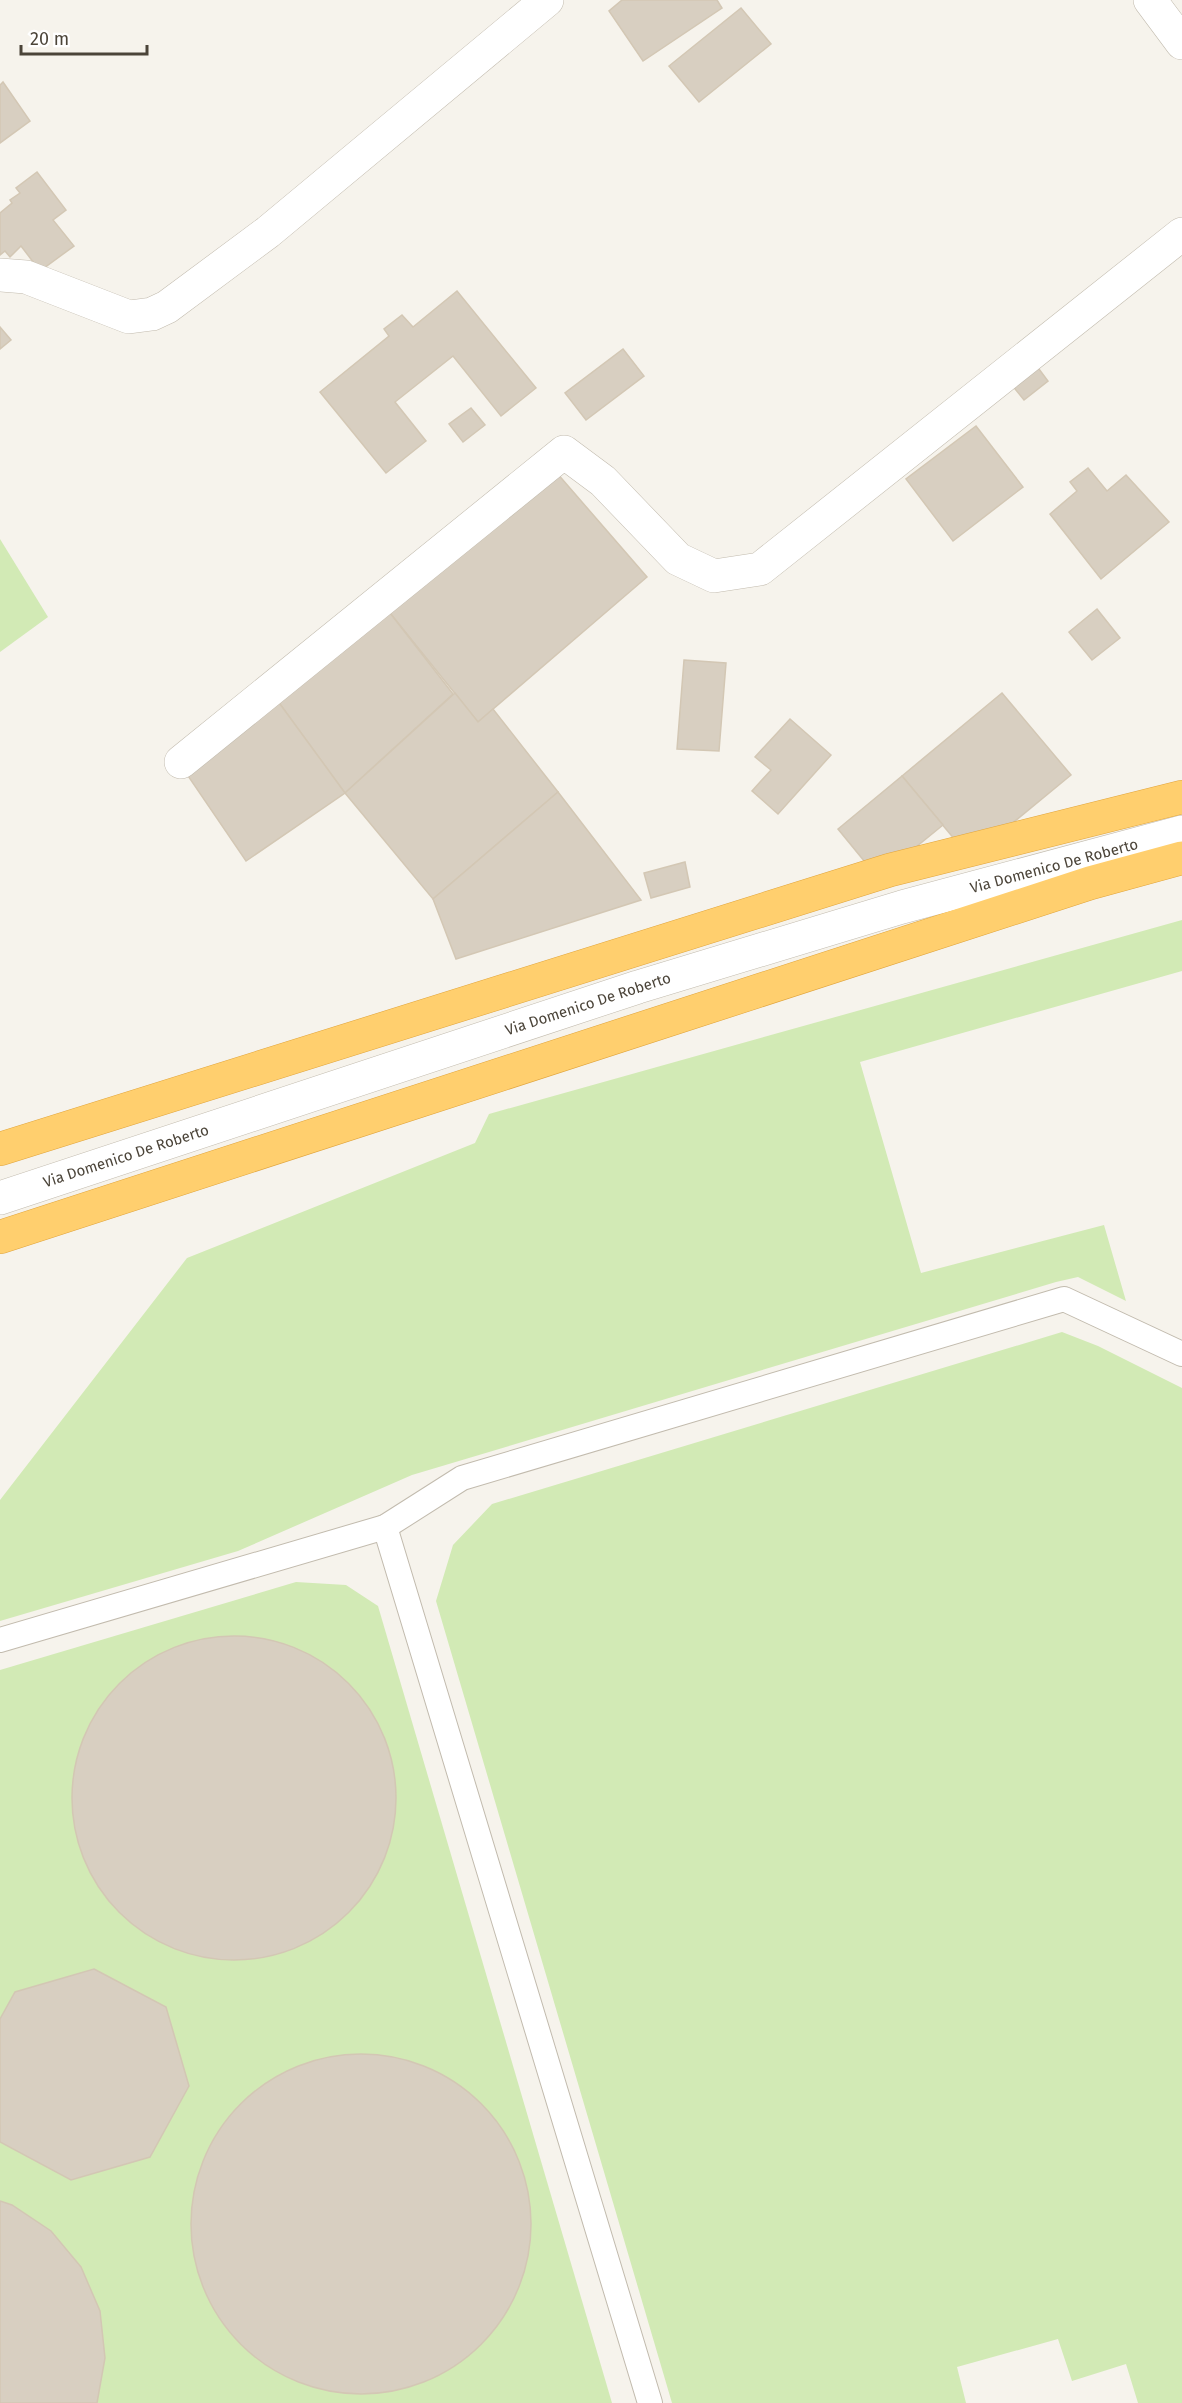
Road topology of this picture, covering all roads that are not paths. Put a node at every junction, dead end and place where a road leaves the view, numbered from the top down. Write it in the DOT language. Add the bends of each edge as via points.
graph roads {
  1 [pos="547,0"];
  2 [pos="1150,0"];
  3 [pos="1182,43"];
  4 [pos="1182,234"];
  5 [pos="0,274"];
  6 [pos="181,762"];
  7 [pos="1182,797"];
  8 [pos="1182,832"];
  9 [pos="1182,858"];
  10 [pos="0,1149"];
  11 [pos="0,1198"];
  12 [pos="0,1237"];
  13 [pos="1182,1354"];
  14 [pos="385,1527"];
  15 [pos="0,1640"];
  16 [pos="650,2403"];
  1 -- 5 [label="street" via="268,232 167,307 129,317 26,277"];
  2 -- 3 [label="street"];
  4 -- 6 [label="street" via="760,569 714,576 678,559 603,481 564,452"];
  7 -- 10 [label="highway" via="890,870"];
  8 -- 11 [label="street, Via Domenico De Roberto" via="902,907 638,987"];
  9 -- 12 [label="highway" via="1067,890"];
  13 -- 14 [label="lane" via="1064,1299 462,1478"];
  14 -- 15 [label="lane"];
  14 -- 16 [label="lane"];
}
